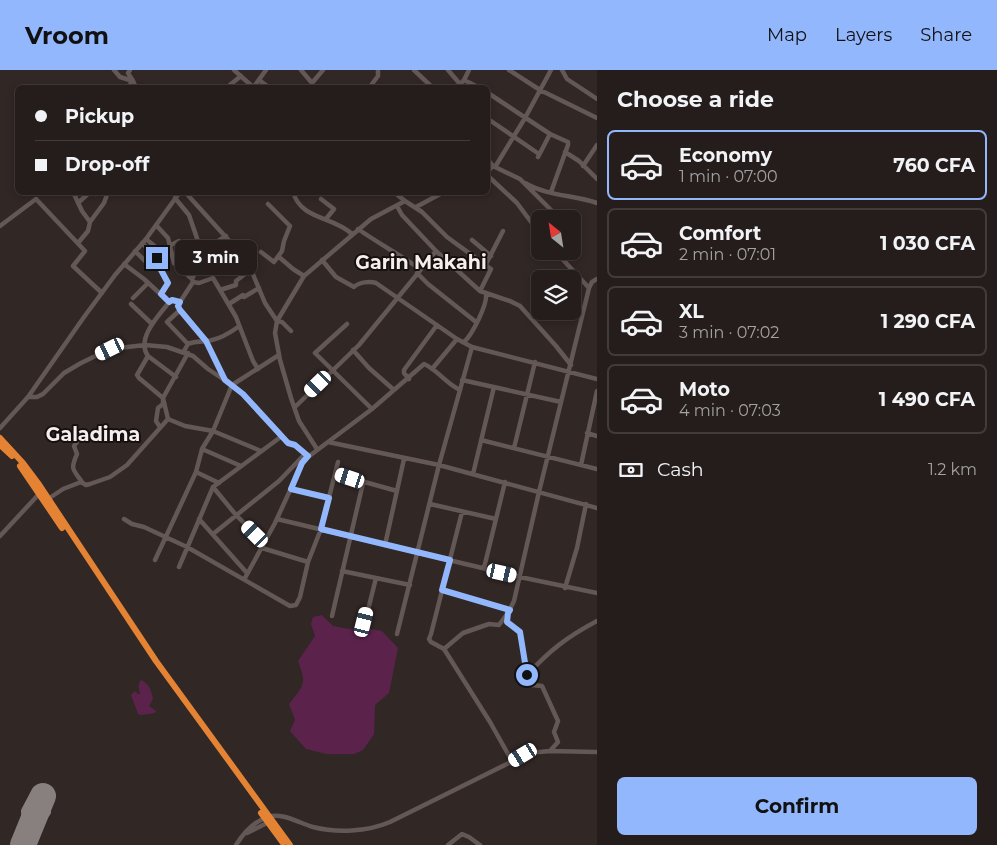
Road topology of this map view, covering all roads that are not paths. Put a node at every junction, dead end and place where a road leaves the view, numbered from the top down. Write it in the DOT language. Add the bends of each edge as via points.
graph roads {
  1 [pos="114,70"];
  2 [pos="130,70"];
  3 [pos="234,70"];
  4 [pos="266,70"];
  5 [pos="300,70"];
  6 [pos="323,70"];
  7 [pos="378,70"];
  8 [pos="414,70"];
  9 [pos="448,70"];
  10 [pos="469,70"];
  11 [pos="509,70"];
  12 [pos="551,70"];
  13 [pos="562,70"];
  14 [pos="241,76"];
  15 [pos="259,80"];
  16 [pos="464,80"];
  17 [pos="133,82"];
  18 [pos="130,85"];
  19 [pos="134,85"];
  20 [pos="230,85"];
  21 [pos="251,85"];
  22 [pos="255,85"];
  23 [pos="266,85"];
  24 [pos="312,85"];
  25 [pos="371,85"];
  26 [pos="431,85"];
  27 [pos="458,85"];
  28 [pos="460,85"];
  29 [pos="474,85"];
  30 [pos="540,90"];
  31 [pos="490,93"];
  32 [pos="597,99"];
  33 [pos="525,118"];
  34 [pos="597,118"];
  35 [pos="490,120"];
  36 [pos="550,134"];
  37 [pos="514,137"];
  38 [pos="597,145"];
  39 [pos="565,152"];
  40 [pos="490,162"];
  41 [pos="494,166"];
  42 [pos="583,166"];
  43 [pos="490,169"];
  44 [pos="490,178"];
  45 [pos="520,179"];
  46 [pos="597,180"];
  47 [pos="551,192"];
  48 [pos="74,195"];
  49 [pos="87,195"];
  50 [pos="107,195"];
  51 [pos="178,195"];
  52 [pos="188,195"];
  53 [pos="294,195"];
  54 [pos="398,195"];
  55 [pos="438,195"];
  56 [pos="175,198"];
  57 [pos="321,198"];
  58 [pos="405,201"];
  59 [pos="78,203"];
  60 [pos="597,203"];
  61 [pos="268,204"];
  62 [pos="397,206"];
  63 [pos="416,207"];
  64 [pos="551,210"];
  65 [pos="326,219"];
  66 [pos="531,221"];
  67 [pos="90,222"];
  68 [pos="156,225"];
  69 [pos="0,226"];
  70 [pos="358,229"];
  71 [pos="504,231"];
  72 [pos="352,234"];
  73 [pos="226,236"];
  74 [pos="146,238"];
  75 [pos="472,240"];
  76 [pos="78,243"];
  77 [pos="142,243"];
  78 [pos="171,245"];
  79 [pos="184,247"];
  80 [pos="135,251"];
  81 [pos="436,251"];
  82 [pos="261,252"];
  83 [pos="199,253"];
  84 [pos="164,254"];
  85 [pos="190,254"];
  86 [pos="279,256"];
  87 [pos="491,256"];
  88 [pos="322,260"];
  89 [pos="563,260"];
  90 [pos="200,261"];
  91 [pos="124,264"];
  92 [pos="485,266"];
  93 [pos="161,270"];
  94 [pos="208,270"];
  95 [pos="419,271"];
  96 [pos="252,272"];
  97 [pos="304,276"];
  98 [pos="597,279"];
  99 [pos="192,281"];
  100 [pos="148,283"];
  101 [pos="259,288"];
  102 [pos="589,288"];
  103 [pos="220,290"];
  104 [pos="480,291"];
  105 [pos="102,293"];
  106 [pos="486,293"];
  107 [pos="161,294"];
  108 [pos="134,298"];
  109 [pos="398,298"];
  110 [pos="169,302"];
  111 [pos="180,302"];
  112 [pos="131,304"];
  113 [pos="229,304"];
  114 [pos="180,310"];
  115 [pos="158,315"];
  116 [pos="277,321"];
  117 [pos="168,322"];
  118 [pos="476,322"];
  119 [pos="152,324"];
  120 [pos="348,324"];
  121 [pos="437,325"];
  122 [pos="238,327"];
  123 [pos="292,331"];
  124 [pos="457,339"];
  125 [pos="206,341"];
  126 [pos="464,342"];
  127 [pos="188,344"];
  128 [pos="145,345"];
  129 [pos="472,347"];
  130 [pos="353,350"];
  131 [pos="186,352"];
  132 [pos="279,355"];
  133 [pos="148,356"];
  134 [pos="534,362"];
  135 [pos="571,365"];
  136 [pos="258,369"];
  137 [pos="432,369"];
  138 [pos="333,370"];
  139 [pos="570,372"];
  140 [pos="176,377"];
  141 [pos="409,379"];
  142 [pos="597,379"];
  143 [pos="225,380"];
  144 [pos="462,380"];
  145 [pos="232,385"];
  146 [pos="494,387"];
  147 [pos="394,390"];
  148 [pos="460,390"];
  149 [pos="597,390"];
  150 [pos="528,394"];
  151 [pos="28,397"];
  152 [pos="163,398"];
  153 [pos="561,402"];
  154 [pos="295,407"];
  155 [pos="372,409"];
  156 [pos="168,419"];
  157 [pos="160,426"];
  158 [pos="0,428"];
  159 [pos="213,431"];
  160 [pos="587,433"];
  161 [pos="82,435"];
  162 [pos="282,436"];
  163 [pos="597,436"];
  164 [pos="0,438"];
  165 [pos="481,440"];
  166 [pos="328,442"];
  167 [pos="0,445"];
  168 [pos="514,448"];
  169 [pos="202,449"];
  170 [pos="317,449"];
  171 [pos="261,452"];
  172 [pos="306,455"];
  173 [pos="548,457"];
  174 [pos="404,459"];
  175 [pos="338,462"];
  176 [pos="440,465"];
  177 [pos="581,465"];
  178 [pos="241,466"];
  179 [pos="597,469"];
  180 [pos="196,472"];
  181 [pos="336,474"];
  182 [pos="473,474"];
  183 [pos="504,482"];
  184 [pos="219,483"];
  185 [pos="363,483"];
  186 [pos="83,484"];
  187 [pos="36,485"];
  188 [pos="213,487"];
  189 [pos="291,489"];
  190 [pos="397,491"];
  191 [pos="539,492"];
  192 [pos="39,494"];
  193 [pos="329,498"];
  194 [pos="46,500"];
  195 [pos="430,504"];
  196 [pos="586,504"];
  197 [pos="597,508"];
  198 [pos="462,512"];
  199 [pos="236,515"];
  200 [pos="124,519"];
  201 [pos="199,519"];
  202 [pos="277,519"];
  203 [pos="496,519"];
  204 [pos="321,529"];
  205 [pos="213,534"];
  206 [pos="0,536"];
  207 [pos="350,536"];
  208 [pos="166,537"];
  209 [pos="385,545"];
  210 [pos="187,546"];
  211 [pos="263,546"];
  212 [pos="418,552"];
  213 [pos="155,560"];
  214 [pos="450,560"];
  215 [pos="308,562"];
  216 [pos="179,567"];
  217 [pos="484,568"];
  218 [pos="342,570"];
  219 [pos="246,576"];
  220 [pos="520,577"];
  221 [pos="376,578"];
  222 [pos="410,585"];
  223 [pos="566,588"];
  224 [pos="442,590"];
  225 [pos="597,594"];
  226 [pos="509,611"];
  227 [pos="332,616"];
  228 [pos="597,621"];
  229 [pos="364,622"];
  230 [pos="397,634"];
  231 [pos="444,649"];
  232 [pos="527,675"];
  233 [pos="550,751"];
  234 [pos="597,752"];
  235 [pos="512,761"];
  236 [pos="268,820"];
  237 [pos="236,845"];
  238 [pos="285,845"];
  239 [pos="290,845"];
  240 [pos="448,845"];
  241 [pos="480,845"];
  1 -- 17 [label="street" via="120,77"];
  2 -- 17 [label="street" via="128,73"];
  3 -- 14 [label="street"];
  4 -- 15 [label="street"];
  5 -- 24 [label="street"];
  6 -- 24 [label="street"];
  7 -- 25 [label="street"];
  8 -- 26 [label="street"];
  9 -- 27 [label="street"];
  10 -- 16 [label="street"];
  11 -- 30 [label="street"];
  12 -- 30 [label="street"];
  13 -- 32 [label="street" via="567,79"];
  14 -- 20 [label="street"];
  14 -- 21 [label="street"];
  15 -- 22 [label="street"];
  15 -- 23 [label="street"];
  16 -- 28 [label="street"];
  16 -- 29 [label="street"];
  17 -- 18 [label="street"];
  17 -- 19 [label="street"];
  30 -- 33 [label="street"];
  30 -- 34 [label="street"];
  31 -- 33 [label="street"];
  33 -- 36 [label="street"];
  33 -- 37 [label="street"];
  35 -- 37 [label="street"];
  36 -- 37 [label="street" via="538,155"];
  36 -- 39 [label="street" via="568,142"];
  37 -- 41 [label="street"];
  38 -- 42 [label="street"];
  39 -- 42 [label="street"];
  39 -- 47 [label="street"];
  40 -- 41 [label="street"];
  41 -- 43 [label="street"];
  41 -- 45 [label="street"];
  42 -- 46 [label="street"];
  44 -- 66 [label="street"];
  45 -- 47 [label="street"];
  45 -- 64 [label="street"];
  47 -- 60 [label="street"];
  48 -- 59 [label="street"];
  49 -- 59 [label="street"];
  50 -- 67 [label="street"];
  51 -- 56 [label="street"];
  52 -- 73 [label="street"];
  53 -- 65 [label="street" via="300,207"];
  54 -- 58 [label="street"];
  55 -- 63 [label="street"];
  56 -- 68 [label="street"];
  56 -- 83 [label="street" via="189,214"];
  57 -- 65 [label="street" via="334,209"];
  58 -- 62 [label="street"];
  58 -- 63 [label="street"];
  59 -- 67 [label="street"];
  61 -- 86 [label="street" via="290,226"];
  62 -- 70 [label="street" via="383,211"];
  62 -- 81 [label="street"];
  63 -- 92 [label="street" via="447,237"];
  65 -- 72 [label="street"];
  67 -- 76 [label="street" via="88,231"];
  68 -- 74 [label="street"];
  68 -- 78 [label="street"];
  69 -- 76 [label="street" via="36,199"];
  70 -- 72 [label="street"];
  70 -- 95 [label="street"];
  71 -- 87 [label="street"];
  72 -- 88 [label="street"];
  73 -- 83 [label="street"];
  73 -- 96 [label="street"];
  74 -- 77 [label="street"];
  74 -- 84 [label="street"];
  75 -- 87 [label="street"];
  76 -- 105 [label="street" via="84,251 74,266"];
  77 -- 80 [label="street"];
  77 -- 93 [label="street" via="157,258"];
  78 -- 79 [label="street" via="179,241"];
  78 -- 99 [label="street" via="173,260"];
  80 -- 91 [label="street"];
  80 -- 93 [label="street" via="150,266"];
  81 -- 95 [label="street"];
  81 -- 104 [label="street"];
  82 -- 86 [label="street" via="274,262"];
  83 -- 85 [label="street"];
  83 -- 90 [label="street"];
  86 -- 97 [label="street"];
  87 -- 92 [label="street"];
  88 -- 97 [label="street"];
  88 -- 109 [label="street" via="336,277 354,287 372,282"];
  89 -- 102 [label="street"];
  90 -- 94 [label="street"];
  90 -- 99 [label="street"];
  91 -- 100 [label="street"];
  91 -- 105 [label="street"];
  92 -- 104 [label="street" via="491,270"];
  93 -- 107 [label="street" via="168,283"];
  95 -- 109 [label="street"];
  95 -- 118 [label="street" via="428,284"];
  96 -- 101 [label="street"];
  96 -- 103 [label="street" via="236,281 236,285"];
  97 -- 116 [label="street"];
  98 -- 102 [label="street"];
  99 -- 103 [label="street" via="199,283 213,278"];
  99 -- 111 [label="street"];
  100 -- 107 [label="street"];
  100 -- 108 [label="street"];
  101 -- 113 [label="street"];
  101 -- 116 [label="street"];
  102 -- 135 [label="street"];
  103 -- 113 [label="street"];
  104 -- 106 [label="street"];
  105 -- 151 [label="street"];
  106 -- 118 [label="street" via="487,298"];
  106 -- 135 [label="street" via="520,306"];
  107 -- 110 [label="street"];
  109 -- 121 [label="street"];
  109 -- 130 [label="street"];
  110 -- 111 [label="street"];
  110 -- 115 [label="street"];
  111 -- 114 [label="street"];
  112 -- 119 [label="street"];
  113 -- 122 [label="street"];
  114 -- 117 [label="street"];
  114 -- 125 [label="street"];
  115 -- 117 [label="street"];
  115 -- 119 [label="street"];
  116 -- 123 [label="street"];
  116 -- 132 [label="street" via="275,332"];
  117 -- 127 [label="street"];
  118 -- 126 [label="street" via="470,337"];
  119 -- 128 [label="street"];
  120 -- 138 [label="street" via="315,353"];
  121 -- 124 [label="street"];
  121 -- 141 [label="street" via="404,370"];
  122 -- 125 [label="street" via="215,340"];
  122 -- 136 [label="street"];
  124 -- 126 [label="street"];
  124 -- 137 [label="street"];
  125 -- 127 [label="street"];
  125 -- 143 [label="street"];
  126 -- 129 [label="street"];
  127 -- 131 [label="street"];
  128 -- 131 [label="street" via="167,346"];
  128 -- 133 [label="street"];
  128 -- 151 [label="street" via="110,349 64,373 43,394"];
  129 -- 134 [label="street"];
  129 -- 144 [label="street"];
  130 -- 138 [label="street"];
  130 -- 147 [label="street"];
  131 -- 140 [label="street"];
  131 -- 143 [label="street"];
  132 -- 136 [label="street"];
  132 -- 154 [label="street"];
  133 -- 140 [label="street"];
  133 -- 152 [label="street" via="138,378"];
  134 -- 139 [label="street"];
  134 -- 150 [label="street"];
  135 -- 139 [label="street"];
  136 -- 145 [label="street"];
  137 -- 141 [label="street" via="424,364"];
  137 -- 148 [label="street" via="449,385"];
  138 -- 154 [label="street"];
  138 -- 155 [label="street"];
  139 -- 142 [label="street"];
  139 -- 153 [label="street"];
  140 -- 152 [label="street"];
  141 -- 147 [label="street"];
  143 -- 145 [label="street"];
  144 -- 146 [label="street"];
  144 -- 148 [label="street"];
  145 -- 159 [label="street"];
  145 -- 162 [label="street"];
  146 -- 150 [label="street"];
  146 -- 165 [label="street"];
  147 -- 155 [label="street"];
  148 -- 176 [label="street"];
  149 -- 160 [label="street"];
  150 -- 153 [label="street"];
  150 -- 168 [label="street"];
  151 -- 158 [label="street"];
  152 -- 156 [label="street"];
  152 -- 157 [label="street" via="156,420"];
  153 -- 173 [label="street"];
  154 -- 170 [label="street" via="299,421"];
  155 -- 166 [label="street"];
  156 -- 157 [label="street"];
  156 -- 159 [label="street"];
  157 -- 186 [label="street" via="126,467 106,479"];
  159 -- 169 [label="street"];
  159 -- 171 [label="street"];
  160 -- 163 [label="street"];
  160 -- 177 [label="street"];
  161 -- 186 [label="street" via="74,446 77,454 72,468"];
  162 -- 171 [label="street"];
  162 -- 172 [label="street"];
  164 -- 187 [label="highway" via="23,463"];
  165 -- 168 [label="street"];
  165 -- 182 [label="street"];
  166 -- 170 [label="street"];
  166 -- 174 [label="street"];
  167 -- 187 [label="highway"];
  168 -- 173 [label="street"];
  169 -- 178 [label="street"];
  169 -- 180 [label="street"];
  170 -- 172 [label="street"];
  171 -- 178 [label="street"];
  172 -- 189 [label="street"];
  172 -- 199 [label="street"];
  173 -- 177 [label="street"];
  173 -- 191 [label="street"];
  174 -- 176 [label="street"];
  174 -- 190 [label="street"];
  175 -- 181 [label="street"];
  176 -- 182 [label="street"];
  176 -- 195 [label="street"];
  177 -- 179 [label="street"];
  178 -- 184 [label="street"];
  180 -- 184 [label="street"];
  180 -- 208 [label="street"];
  181 -- 185 [label="street"];
  181 -- 193 [label="street"];
  182 -- 183 [label="street"];
  183 -- 191 [label="street"];
  183 -- 203 [label="street"];
  184 -- 188 [label="street"];
  185 -- 190 [label="street"];
  185 -- 207 [label="street"];
  186 -- 194 [label="street" via="63,489"];
  187 -- 192 [label="highway"];
  187 -- 194 [label="highway"];
  188 -- 199 [label="street"];
  188 -- 201 [label="street"];
  189 -- 193 [label="street"];
  189 -- 202 [label="street"];
  190 -- 209 [label="street"];
  191 -- 196 [label="street"];
  191 -- 220 [label="street"];
  192 -- 194 [label="highway"];
  192 -- 206 [label="street"];
  193 -- 204 [label="street"];
  194 -- 236 [label="highway" via="151,663"];
  195 -- 198 [label="street"];
  195 -- 212 [label="street"];
  196 -- 197 [label="street"];
  196 -- 223 [label="street"];
  198 -- 203 [label="street"];
  198 -- 214 [label="street"];
  199 -- 205 [label="street"];
  199 -- 211 [label="street"];
  200 -- 208 [label="street"];
  201 -- 205 [label="street"];
  201 -- 210 [label="street"];
  202 -- 204 [label="street"];
  202 -- 211 [label="street"];
  203 -- 217 [label="street"];
  204 -- 207 [label="street"];
  204 -- 215 [label="street"];
  205 -- 219 [label="street"];
  207 -- 209 [label="street"];
  207 -- 218 [label="street"];
  208 -- 210 [label="street"];
  208 -- 213 [label="street"];
  209 -- 212 [label="street"];
  210 -- 216 [label="street"];
  210 -- 219 [label="street"];
  211 -- 215 [label="street"];
  211 -- 219 [label="street"];
  212 -- 214 [label="street"];
  212 -- 222 [label="street"];
  214 -- 217 [label="street"];
  214 -- 224 [label="street"];
  215 -- 219 [label="street" via="300,597 296,604 290,606"];
  217 -- 220 [label="street"];
  218 -- 221 [label="street"];
  218 -- 227 [label="street"];
  220 -- 223 [label="street"];
  220 -- 226 [label="street"];
  221 -- 222 [label="street"];
  221 -- 229 [label="street"];
  222 -- 230 [label="street"];
  223 -- 225 [label="street"];
  224 -- 226 [label="street"];
  224 -- 231 [label="street" via="429,639"];
  226 -- 231 [label="street" via="499,625 489,624 462,632"];
  226 -- 232 [label="street" via="507,622 520,632"];
  228 -- 232 [label="street" via="568,637"];
  231 -- 235 [label="street"];
  232 -- 233 [label="street" via="532,685 542,686 558,721 554,732 558,742"];
  233 -- 234 [label="street"];
  233 -- 235 [label="street" via="529,753"];
  235 -- 236 [label="street" via="379,826 330,829 289,818"];
  236 -- 237 [label="street" via="251,828"];
  236 -- 238 [label="highway"];
  236 -- 239 [label="highway"];
  240 -- 241 [label="street" via="462,834"];
}
